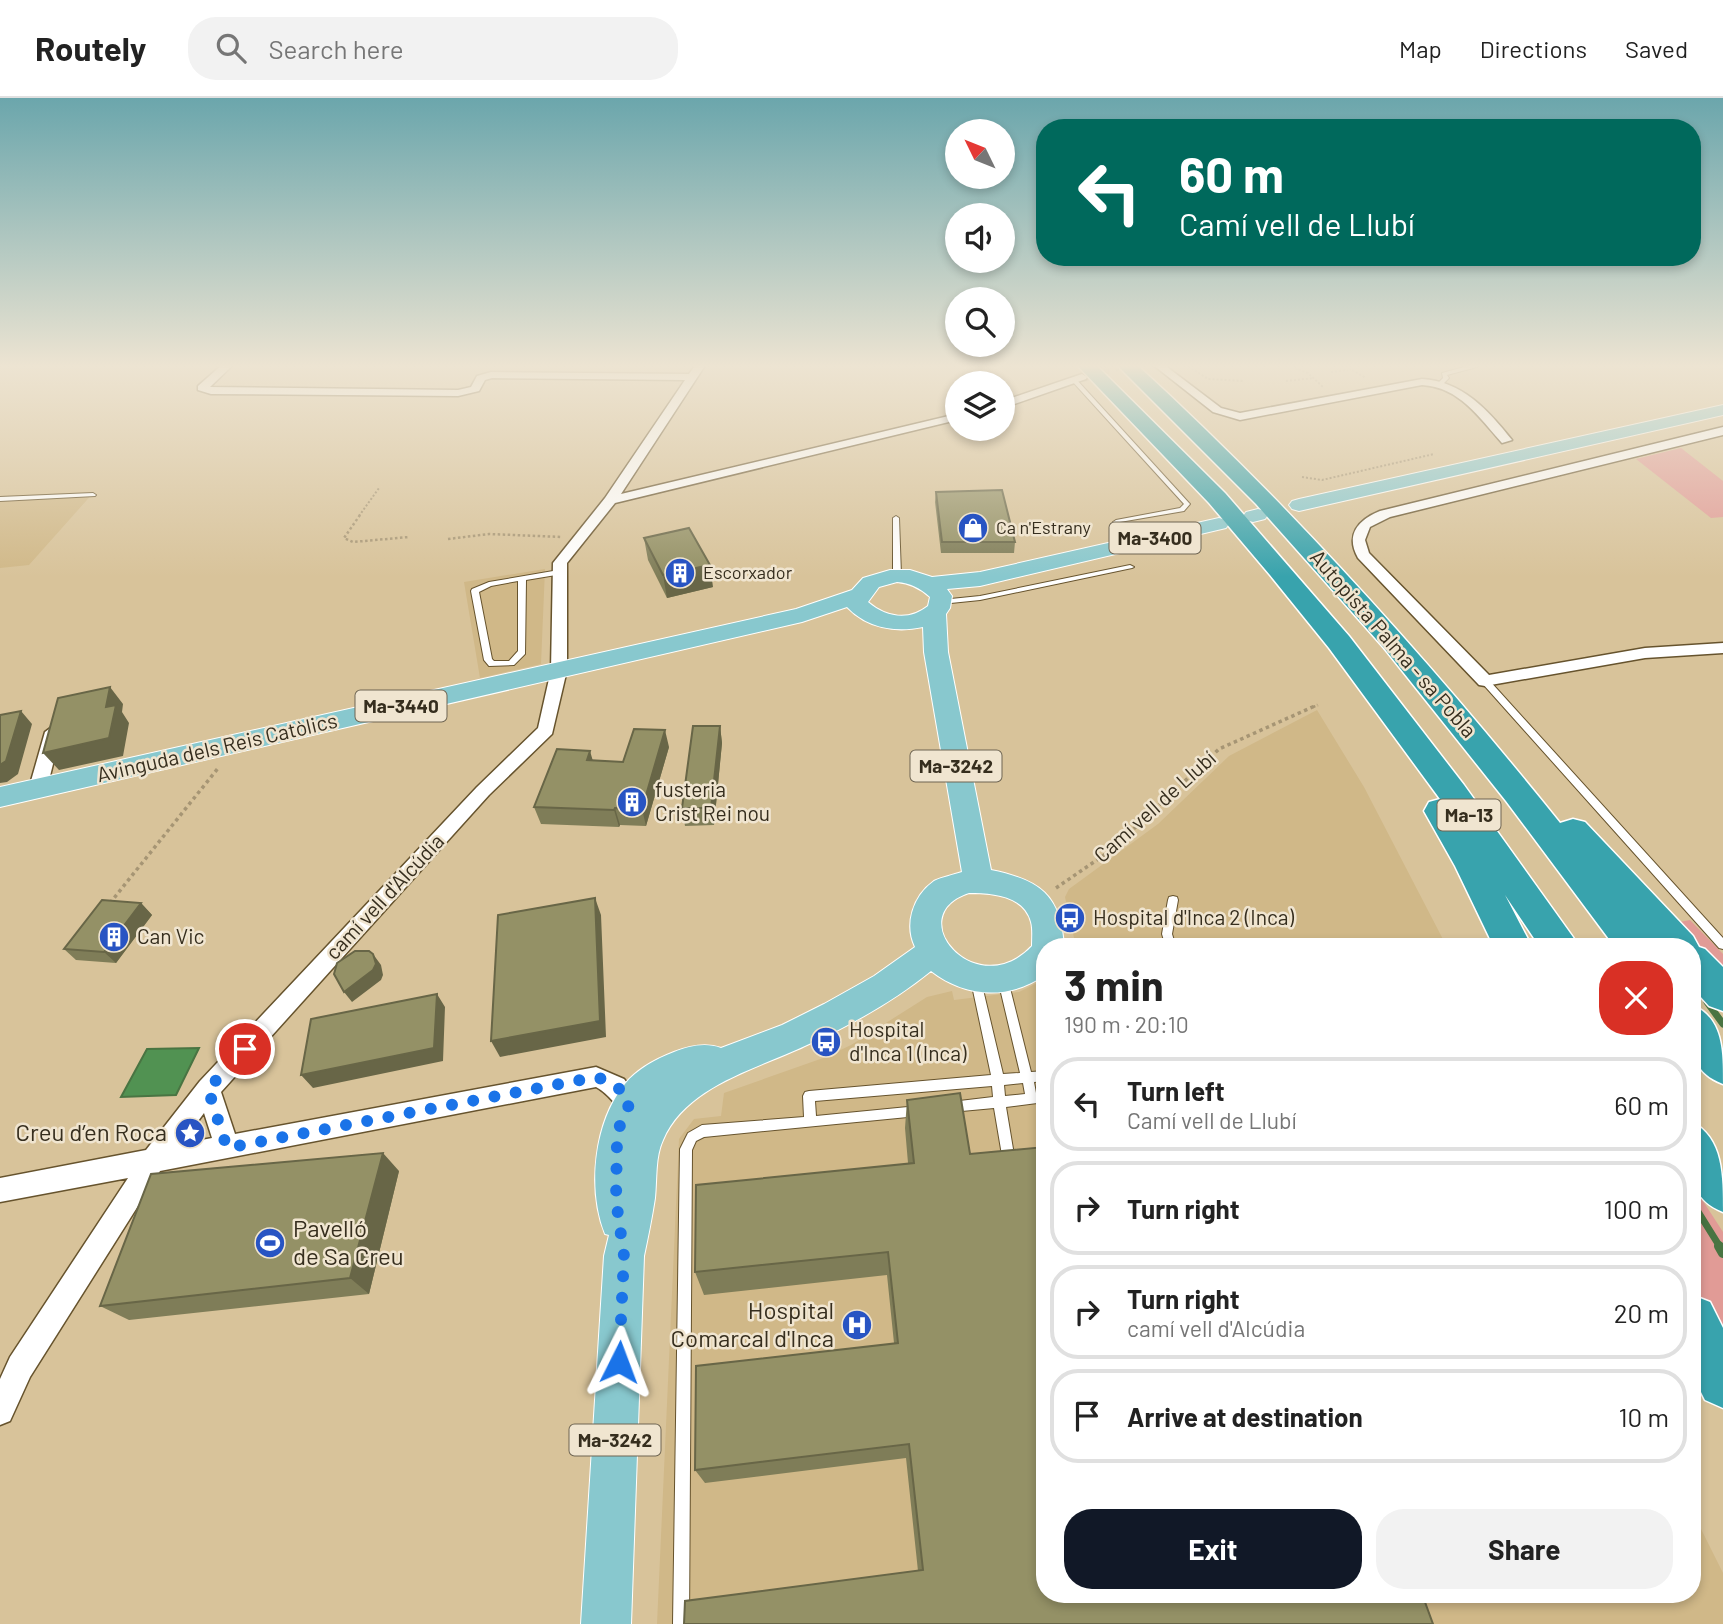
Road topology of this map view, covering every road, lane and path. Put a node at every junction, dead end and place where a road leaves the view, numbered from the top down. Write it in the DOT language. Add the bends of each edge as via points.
graph roads {
  1 [pos="653,435"];
  2 [pos="881,435"];
  3 [pos="1131,435"];
  4 [pos="1159,435"];
  5 [pos="1199,435"];
  6 [pos="1501,435"];
  7 [pos="1610,435"];
  8 [pos="1706,435"];
  9 [pos="1506,440"];
  10 [pos="1434,454"];
  11 [pos="1302,477"];
  12 [pos="379,488"];
  13 [pos="93,495"];
  14 [pos="0,499"];
  15 [pos="610,500"];
  16 [pos="1299,505"];
  17 [pos="896,518"];
  18 [pos="1116,522"];
  19 [pos="1219,523"];
  20 [pos="581,536"];
  21 [pos="409,537"];
  22 [pos="448,539"];
  23 [pos="1130,567"];
  24 [pos="559,572"];
  25 [pos="897,575"];
  26 [pos="522,578"];
  27 [pos="937,599"];
  28 [pos="861,603"];
  29 [pos="897,624"];
  30 [pos="1723,648"];
  31 [pos="936,652"];
  32 [pos="559,670"];
  33 [pos="1485,681"];
  34 [pos="1372,686"];
  35 [pos="1318,705"];
  36 [pos="1454,714"];
  37 [pos="57,718"];
  38 [pos="232,744"];
  39 [pos="38,788"];
  40 [pos="0,797"];
  41 [pos="978,880"];
  42 [pos="1173,900"];
  43 [pos="1036,902"];
  44 [pos="105,909"];
  45 [pos="1049,938"];
  46 [pos="1168,938"];
  47 [pos="1509,938"];
  48 [pos="1555,938"];
  49 [pos="1629,938"];
  50 [pos="1672,938"];
  51 [pos="1723,945"];
  52 [pos="933,951"];
  53 [pos="1036,965"];
  54 [pos="1701,970"];
  55 [pos="989,979"];
  56 [pos="1723,994"];
  57 [pos="1701,1034"];
  58 [pos="741,1055"];
  59 [pos="1723,1065"];
  60 [pos="1036,1077"];
  61 [pos="1026,1078"];
  62 [pos="998,1080"];
  63 [pos="208,1089"];
  64 [pos="1036,1095"];
  65 [pos="1036,1098"];
  66 [pos="999,1102"];
  67 [pos="630,1103"];
  68 [pos="810,1122"];
  69 [pos="227,1148"];
  70 [pos="1701,1157"];
  71 [pos="153,1161"];
  72 [pos="1017,1168"];
  73 [pos="0,1190"];
  74 [pos="1723,1190"];
  75 [pos="624,1256"];
  76 [pos="1701,1338"];
  77 [pos="1723,1382"];
  78 [pos="0,1411"];
  79 [pos="606,1624"];
  80 [pos="681,1624"];
  1 -- 15 [label="street, camí vell d'Alcúdia"];
  2 -- 15 [label="street"];
  3 -- 18 [label="lane" via="1187,504 1182,510"];
  4 -- 34 [label="highway, Autopista Palma - sa Pobla / Ma-13" via="1246,531"];
  5 -- 36 [label="highway, Autopista Palma - sa Pobla / Ma-13" via="1262,496"];
  6 -- 9 [label="street"];
  7 -- 16 [label="main road"];
  8 -- 33 [label="street" via="1385,514 1362,527 1357,540 1363,555"];
  10 -- 11 [label="path" via="1322,480"];
  12 -- 21 [label="path" via="344,538 354,542"];
  13 -- 14 [label="lane"];
  15 -- 20 [label="street, camí vell d'Alcúdia"];
  17 -- 25 [label="lane"];
  19 -- 27 [label="main road, Ma-3400" via="980,579"];
  20 -- 22 [label="path" via="472,533"];
  20 -- 24 [label="street, camí vell d'Alcúdia" via="560,563"];
  23 -- 27 [label="lane" via="980,598"];
  24 -- 26 [label="lane"];
  24 -- 32 [label="street, camí vell d'Alcúdia"];
  25 -- 27 [label="main road" via="921,579"];
  25 -- 28 [label="main road" via="872,581 863,588"];
  26 -- 26 [label="lane" via="489,583 475,591 492,664 511,663 522,652"];
  27 -- 29 [label="main road, Ma-3400" via="912,623"];
  27 -- 31 [label="main road, Ma-3242"];
  28 -- 29 [label="main road" via="884,622"];
  28 -- 32 [label="main road, Avinguda dels Reis Catòlics / Ma-3440"];
  29 -- 31 [label="main road"];
  30 -- 33 [label="street" via="1645,653"];
  31 -- 41 [label="main road, Ma-3242"];
  32 -- 38 [label="main road, Avinguda dels Reis Catòlics / Ma-3440"];
  32 -- 63 [label="street, camí vell d'Alcúdia" via="546,730 483,791"];
  33 -- 51 [label="lane"];
  34 -- 47 [label="highway" via="1381,718 1472,864"];
  34 -- 48 [label="highway, Autopista Palma - sa Pobla / Ma-13"];
  35 -- 43 [label="path, Camí vell de Llubí" via="1219,749 1110,851"];
  36 -- 49 [label="highway, Autopista Palma - sa Pobla / Ma-13"];
  36 -- 50 [label="highway" via="1492,740"];
  37 -- 39 [label="street"];
  38 -- 39 [label="main road, Avinguda dels Reis Catòlics / Ma-3440"];
  38 -- 44 [label="path" via="218,769"];
  39 -- 40 [label="main road, Avinguda dels Reis Catòlics / Ma-3440"];
  41 -- 43 [label="main road" via="1010,885"];
  41 -- 52 [label="main road" via="943,892 932,904 925,919"];
  42 -- 46 [label="lane"];
  43 -- 45 [label="main road" via="1046,917"];
  52 -- 55 [label="main road" via="959,973"];
  52 -- 58 [label="main road, Ma-3242" via="898,981 800,1033"];
  53 -- 55 [label="main road" via="1022,974"];
  54 -- 56 [label="highway"];
  55 -- 61 [label="lane"];
  55 -- 62 [label="lane"];
  57 -- 59 [label="highway"];
  58 -- 67 [label="main road, Ma-3242" via="681,1067 662,1076"];
  58 -- 75 [label="main road, Ma-3242" via="683,1089 652,1122 644,1138"];
  60 -- 61 [label="lane"];
  61 -- 62 [label="lane"];
  61 -- 64 [label="lane"];
  62 -- 66 [label="lane"];
  62 -- 68 [label="lane" via="809,1096"];
  63 -- 69 [label="street"];
  63 -- 71 [label="street, camí vell d'Alcúdia"];
  65 -- 66 [label="lane"];
  66 -- 68 [label="lane"];
  66 -- 72 [label="lane" via="1009,1163"];
  67 -- 69 [label="street" via="622,1090 596,1077"];
  67 -- 75 [label="main road, Ma-3242" via="617,1140 616,1200"];
  68 -- 80 [label="lane" via="702,1131 686,1149"];
  69 -- 71 [label="street"];
  70 -- 74 [label="highway"];
  71 -- 73 [label="street"];
  71 -- 78 [label="street, camí vell d'Alcúdia" via="20,1367"];
  75 -- 79 [label="main road, Ma-3242"];
  76 -- 77 [label="highway"];
}
